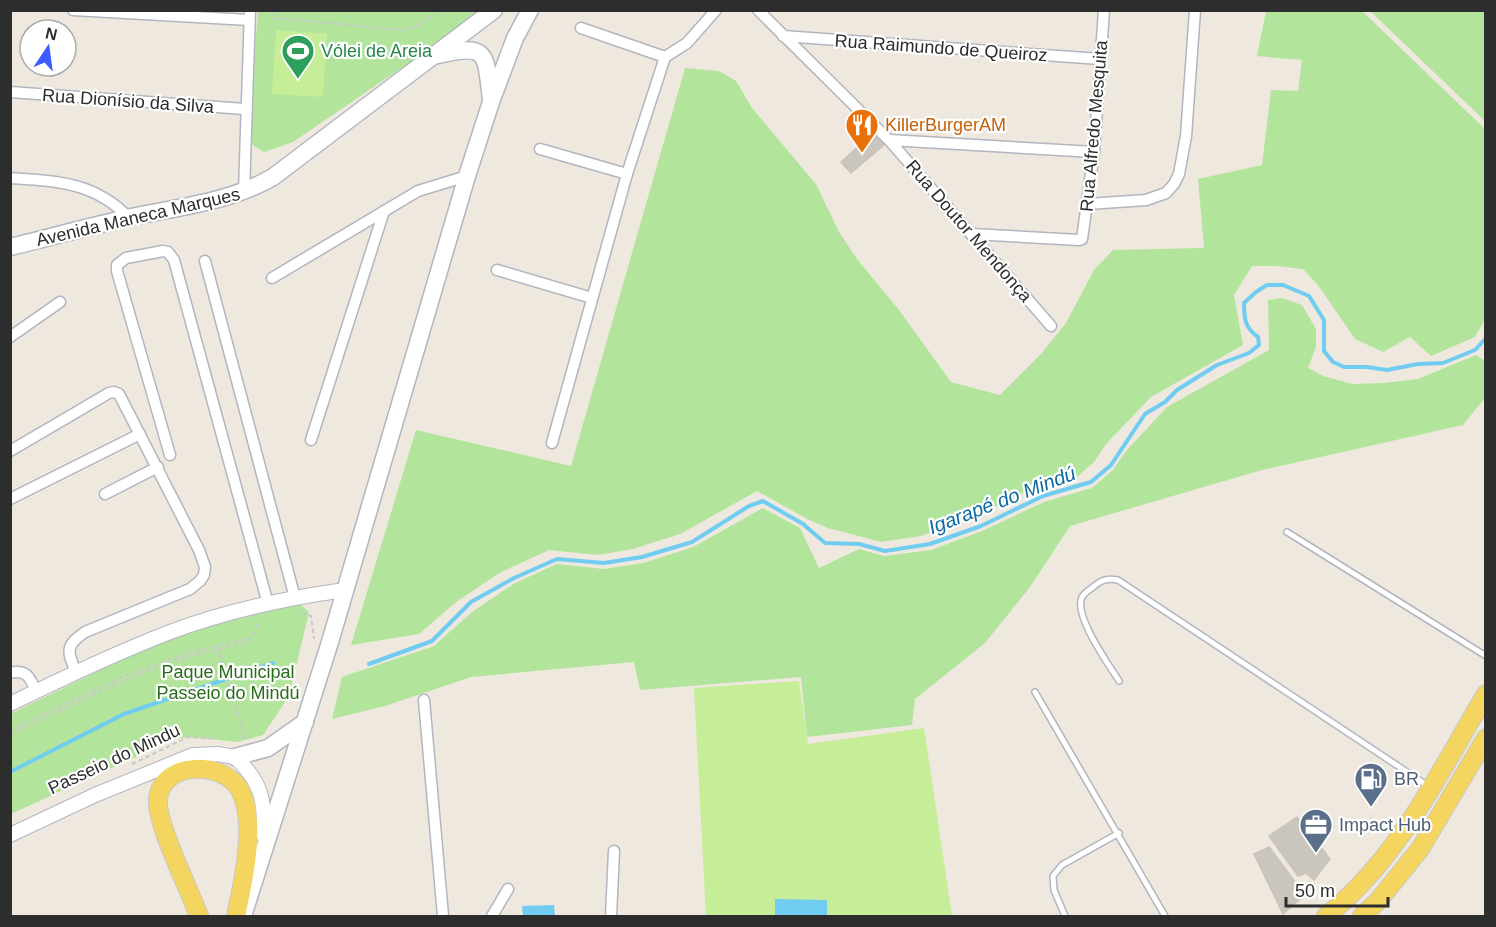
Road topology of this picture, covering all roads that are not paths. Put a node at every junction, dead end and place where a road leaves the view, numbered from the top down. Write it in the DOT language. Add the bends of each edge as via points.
graph roads {
  1 [pos="73,10"];
  2 [pos="494,10"];
  3 [pos="530,10"];
  4 [pos="716,10"];
  5 [pos="758,10"];
  6 [pos="1104,10"];
  7 [pos="1195,10"];
  8 [pos="250,15"];
  9 [pos="581,28"];
  10 [pos="783,36"];
  11 [pos="431,57"];
  12 [pos="665,57"];
  13 [pos="1100,59"];
  14 [pos="10,92"];
  15 [pos="491,102"];
  16 [pos="245,109"];
  17 [pos="890,140"];
  18 [pos="540,149"];
  19 [pos="1094,152"];
  20 [pos="627,174"];
  21 [pos="467,176"];
  22 [pos="10,178"];
  23 [pos="244,192"];
  24 [pos="1088,204"];
  25 [pos="384,211"];
  26 [pos="129,218"];
  27 [pos="972,234"];
  28 [pos="10,247"];
  29 [pos="205,261"];
  30 [pos="497,270"];
  31 [pos="272,278"];
  32 [pos="592,298"];
  33 [pos="60,302"];
  34 [pos="1051,326"];
  35 [pos="10,338"];
  36 [pos="140,434"];
  37 [pos="311,440"];
  38 [pos="552,443"];
  39 [pos="10,451"];
  40 [pos="170,455"];
  41 [pos="158,467"];
  42 [pos="105,494"];
  43 [pos="10,499"];
  44 [pos="1287,532"];
  45 [pos="345,590"];
  46 [pos="268,604"];
  47 [pos="297,604"];
  48 [pos="1485,657"];
  49 [pos="76,672"];
  50 [pos="10,673"];
  51 [pos="1119,681"];
  52 [pos="36,691"];
  53 [pos="1035,692"];
  54 [pos="1485,694"];
  55 [pos="424,700"];
  56 [pos="10,704"];
  57 [pos="305,722"];
  58 [pos="1485,738"];
  59 [pos="235,757"];
  60 [pos="1430,787"];
  61 [pos="1119,834"];
  62 [pos="10,835"];
  63 [pos="264,848"];
  64 [pos="614,851"];
  65 [pos="508,889"];
  66 [pos="200,916"];
  67 [pos="236,916"];
  68 [pos="243,916"];
  69 [pos="443,916"];
  70 [pos="492,916"];
  71 [pos="611,916"];
  72 [pos="1065,916"];
  73 [pos="1165,916"];
  74 [pos="1326,916"];
  75 [pos="1362,916"];
  1 -- 8 [label="street"];
  2 -- 11 [label="main road, Avenida Maneca Marques"];
  3 -- 15 [label="main road"];
  4 -- 12 [label="street" via="687,43"];
  5 -- 10 [label="street, Rua Doutor Mendonça"];
  6 -- 13 [label="street, Rua Alfredo Mesquita"];
  7 -- 24 [label="street" via="1185,136 1174,184 1166,193 1146,201"];
  8 -- 16 [label="street"];
  9 -- 12 [label="street"];
  10 -- 13 [label="street, Rua Raimundo de Queiroz"];
  10 -- 17 [label="street, Rua Doutor Mendonça"];
  11 -- 15 [label="main road" via="464,49 480,54 486,66"];
  11 -- 23 [label="main road, Avenida Maneca Marques" via="273,177"];
  12 -- 20 [label="street"];
  13 -- 19 [label="street, Rua Alfredo Mesquita"];
  14 -- 16 [label="street, Rua Dionísio da Silva"];
  15 -- 21 [label="main road"];
  16 -- 23 [label="street"];
  17 -- 19 [label="street"];
  17 -- 27 [label="street, Rua Doutor Mendonça"];
  18 -- 20 [label="street"];
  19 -- 24 [label="street, Rua Alfredo Mesquita"];
  20 -- 32 [label="street"];
  21 -- 25 [label="street" via="418,191"];
  21 -- 45 [label="main road"];
  22 -- 26 [label="street" via="86,188 116,204"];
  23 -- 26 [label="main road, Avenida Maneca Marques"];
  24 -- 27 [label="street, Rua Alfredo Mesquita" via="1081,240"];
  25 -- 31 [label="street"];
  25 -- 37 [label="street"];
  26 -- 28 [label="main road, Avenida Maneca Marques"];
  27 -- 34 [label="street, Rua Doutor Mendonça"];
  29 -- 47 [label="street"];
  30 -- 32 [label="street"];
  32 -- 38 [label="street"];
  33 -- 35 [label="street"];
  36 -- 39 [label="street" via="119,394 114,392"];
  36 -- 41 [label="street"];
  36 -- 43 [label="street"];
  40 -- 46 [label="street" via="117,271 117,265 126,258 163,251 174,260"];
  41 -- 42 [label="street"];
  41 -- 49 [label="street" via="199,550 204,576 190,589 73,640 69,651"];
  44 -- 48 [label="lane"];
  45 -- 47 [label="street"];
  45 -- 57 [label="main road" via="322,641"];
  46 -- 47 [label="street"];
  46 -- 49 [label="street" via="172,632"];
  49 -- 52 [label="street"];
  50 -- 52 [label="street" via="24,672"];
  51 -- 60 [label="lane" via="1088,630 1081,603 1083,595 1109,578 1118,580"];
  52 -- 56 [label="street"];
  53 -- 61 [label="lane"];
  54 -- 60 [label="main road"];
  55 -- 69 [label="street"];
  57 -- 59 [label="main road" via="268,748"];
  57 -- 63 [label="main road"];
  58 -- 75 [label="main road" via="1420,849"];
  59 -- 62 [label="street" via="193,754"];
  59 -- 63 [label="street" via="262,795"];
  60 -- 74 [label="main road" via="1370,875"];
  61 -- 72 [label="lane" via="1062,865 1053,876 1054,890"];
  61 -- 73 [label="lane"];
  63 -- 68 [label="main road"];
  64 -- 71 [label="street"];
  65 -- 70 [label="street"];
  66 -- 67 [label="main road" via="161,820 158,801 167,779 202,769 231,779 244,802 245,876"];
}
